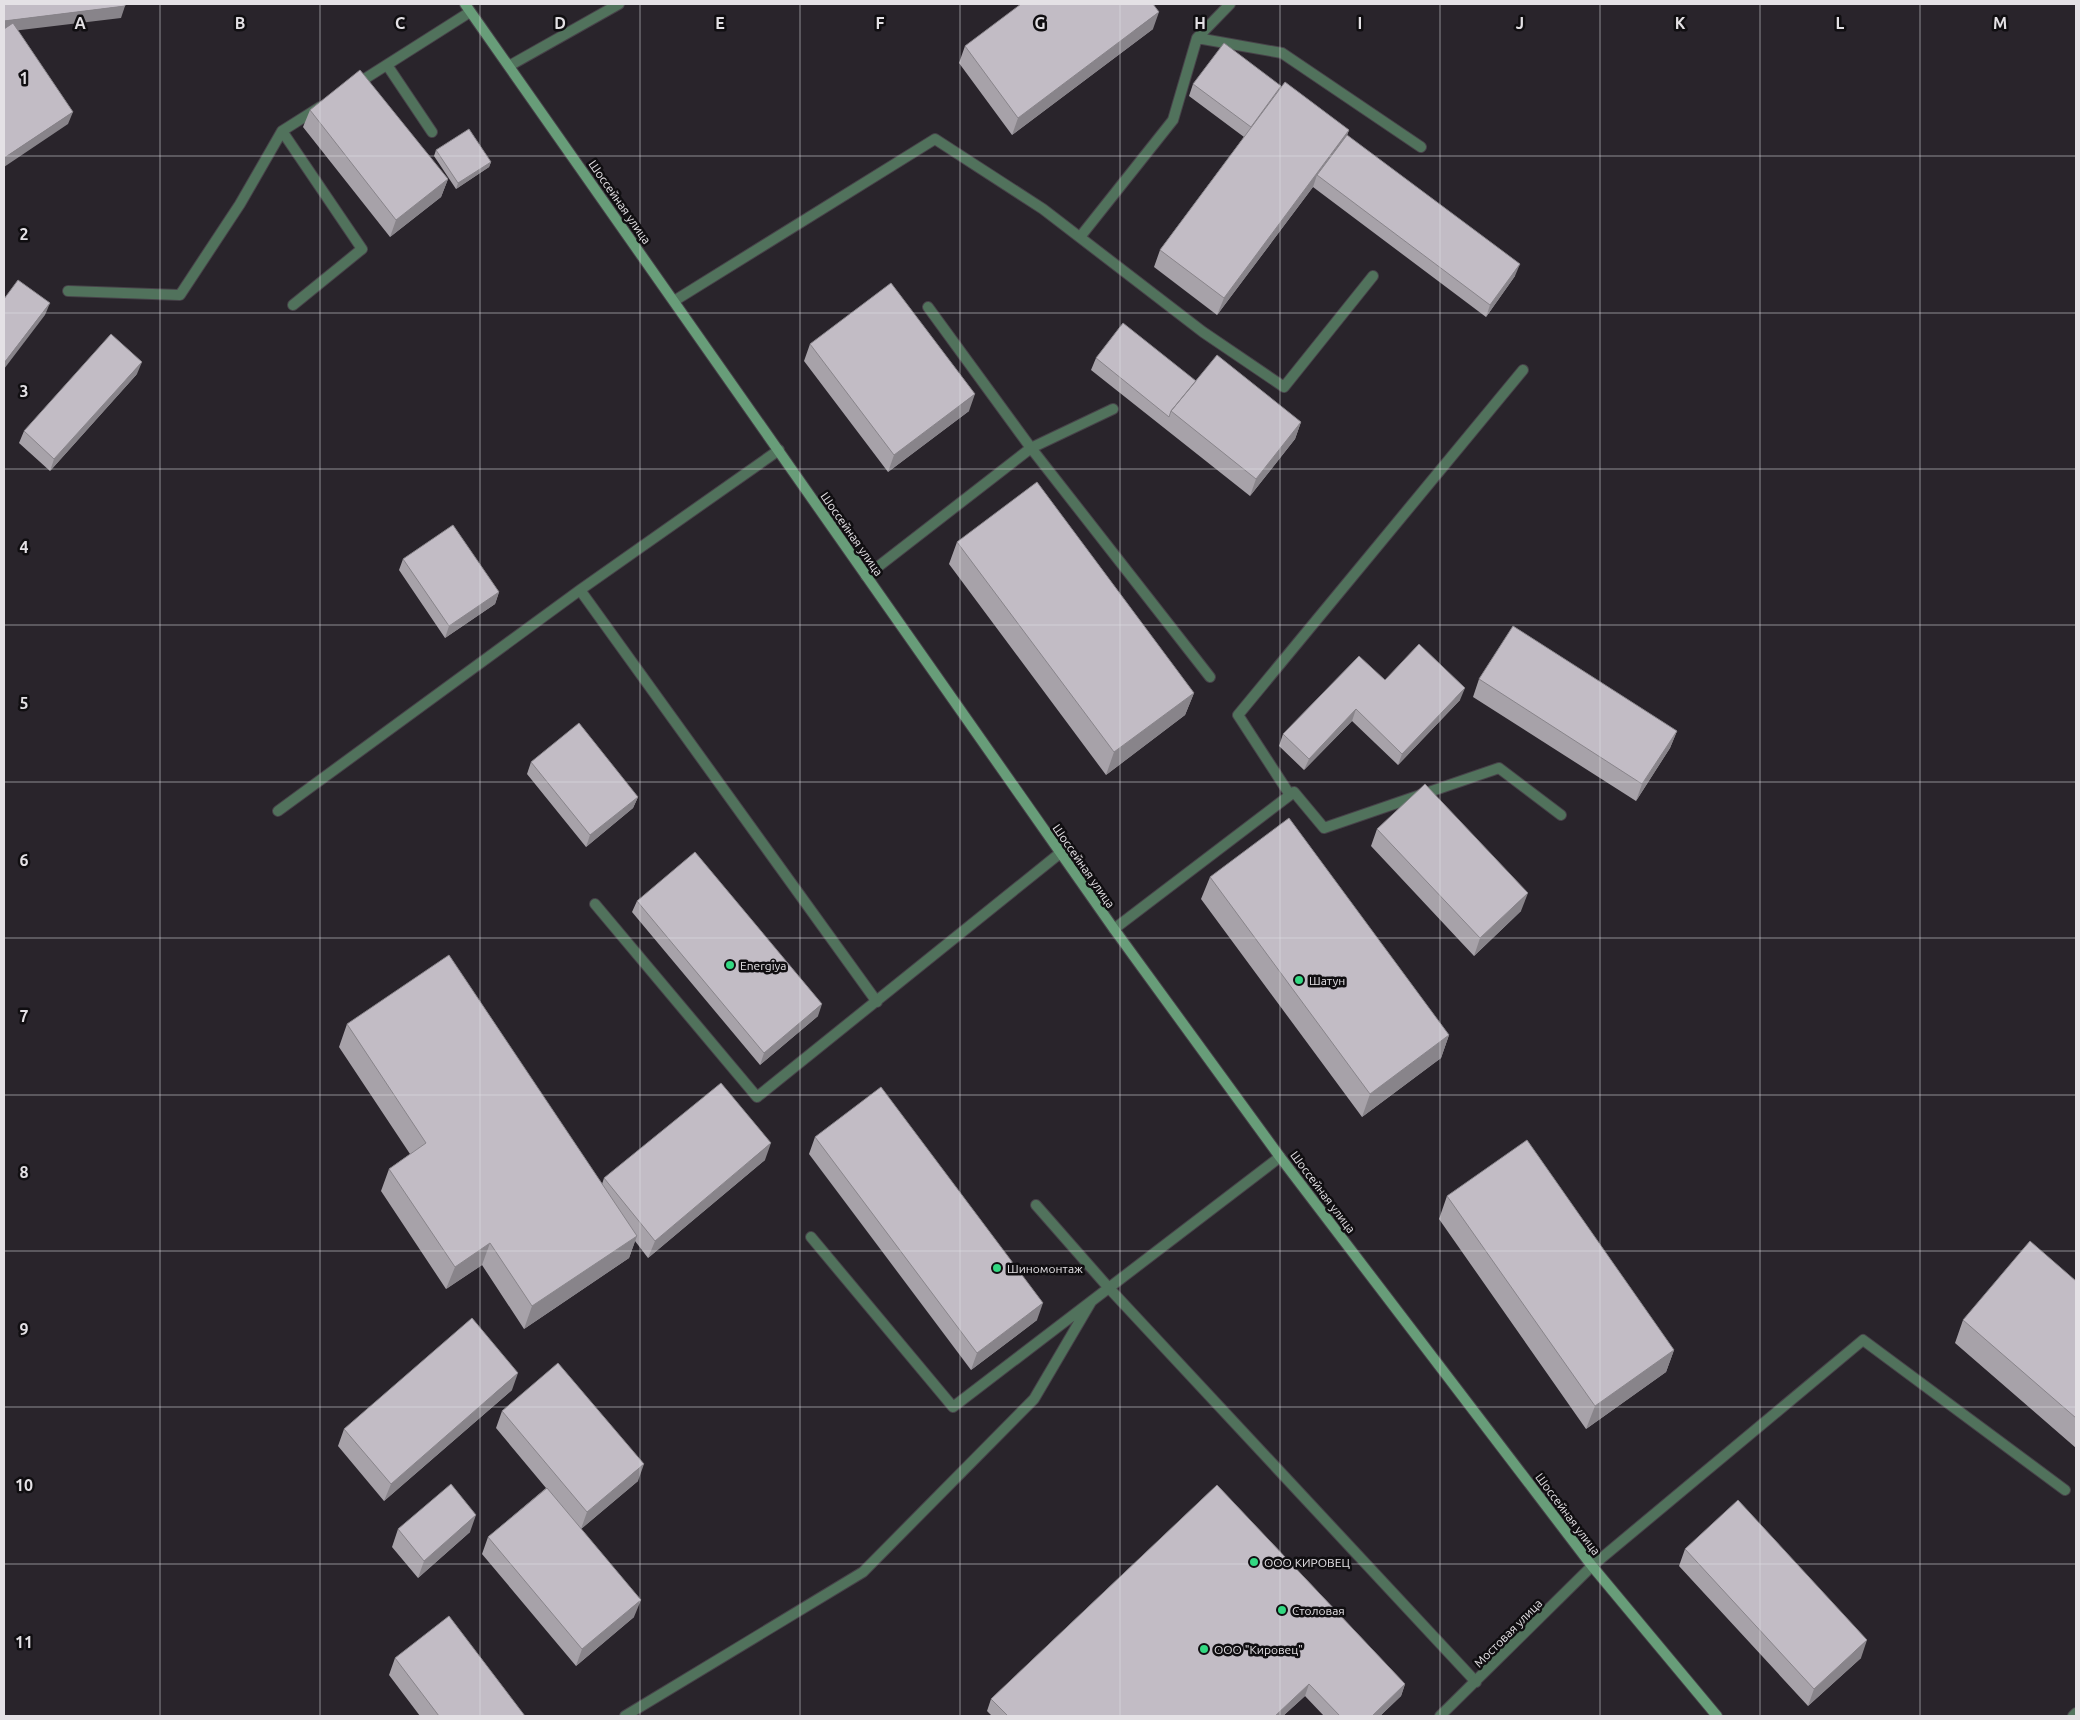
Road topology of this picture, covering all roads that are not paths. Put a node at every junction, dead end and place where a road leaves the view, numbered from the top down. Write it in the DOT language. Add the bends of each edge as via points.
graph roads {
  1 [pos="619,4"];
  2 [pos="1230,4"];
  3 [pos="468,8"];
  4 [pos="1197,38"];
  5 [pos="388,65"];
  6 [pos="509,66"];
  7 [pos="347,90"];
  8 [pos="331,100"];
  9 [pos="282,131"];
  10 [pos="432,132"];
  11 [pos="1421,147"];
  12 [pos="1080,236"];
  13 [pos="1373,276"];
  14 [pos="68,291"];
  15 [pos="674,301"];
  16 [pos="293,305"];
  17 [pos="928,308"];
  18 [pos="1523,370"];
  19 [pos="1113,409"];
  20 [pos="1031,448"];
  21 [pos="779,450"];
  22 [pos="866,576"];
  23 [pos="580,590"];
  24 [pos="1210,677"];
  25 [pos="1290,795"];
  26 [pos="278,811"];
  27 [pos="1561,815"];
  28 [pos="1059,854"];
  29 [pos="595,904"];
  30 [pos="1114,929"];
  31 [pos="876,1002"];
  32 [pos="1280,1157"];
  33 [pos="1036,1205"];
  34 [pos="811,1237"];
  35 [pos="1108,1287"];
  36 [pos="1090,1302"];
  37 [pos="2066,1490"];
  38 [pos="1592,1566"];
  39 [pos="1476,1682"];
  40 [pos="2076,1713"];
  41 [pos="625,1716"];
  42 [pos="1440,1716"];
  43 [pos="1716,1716"];
  44 [pos="2073,1716"];
  1 -- 6 [label="street"];
  2 -- 4 [label="street"];
  3 -- 5 [label="street"];
  3 -- 6 [label="main road, Шоссейная улица"];
  4 -- 11 [label="street" via="1282,53"];
  4 -- 12 [label="street" via="1174,120"];
  5 -- 7 [label="street"];
  5 -- 10 [label="street"];
  6 -- 15 [label="main road, Шоссейная улица"];
  8 -- 9 [label="street"];
  9 -- 14 [label="street" via="240,204 180,295"];
  9 -- 16 [label="street" via="362,249"];
  12 -- 13 [label="street" via="1203,332 1284,387"];
  12 -- 15 [label="street" via="935,139"];
  15 -- 21 [label="main road, Шоссейная улица"];
  17 -- 20 [label="street"];
  18 -- 25 [label="street" via="1238,715"];
  19 -- 20 [label="street"];
  20 -- 22 [label="street"];
  20 -- 24 [label="street"];
  21 -- 22 [label="main road, Шоссейная улица"];
  21 -- 23 [label="street"];
  22 -- 28 [label="main road, Шоссейная улица"];
  23 -- 26 [label="street"];
  23 -- 31 [label="street"];
  25 -- 27 [label="street" via="1294,792 1324,828 1499,768"];
  25 -- 30 [label="street"];
  28 -- 30 [label="main road, Шоссейная улица"];
  28 -- 31 [label="street"];
  29 -- 31 [label="street" via="757,1097"];
  30 -- 32 [label="main road, Шоссейная улица"];
  32 -- 35 [label="street"];
  32 -- 38 [label="main road, Шоссейная улица"];
  33 -- 35 [label="street"];
  34 -- 36 [label="street" via="953,1407"];
  35 -- 36 [label="street"];
  35 -- 39 [label="street"];
  36 -- 41 [label="street" via="1034,1399 862,1572"];
  37 -- 38 [label="street, Мостовая улица" via="1863,1340"];
  38 -- 39 [label="street, Мостовая улица"];
  38 -- 43 [label="main road, Шоссейная улица"];
  39 -- 42 [label="street, Мостовая улица"];
  40 -- 44 [label="street"];
}
